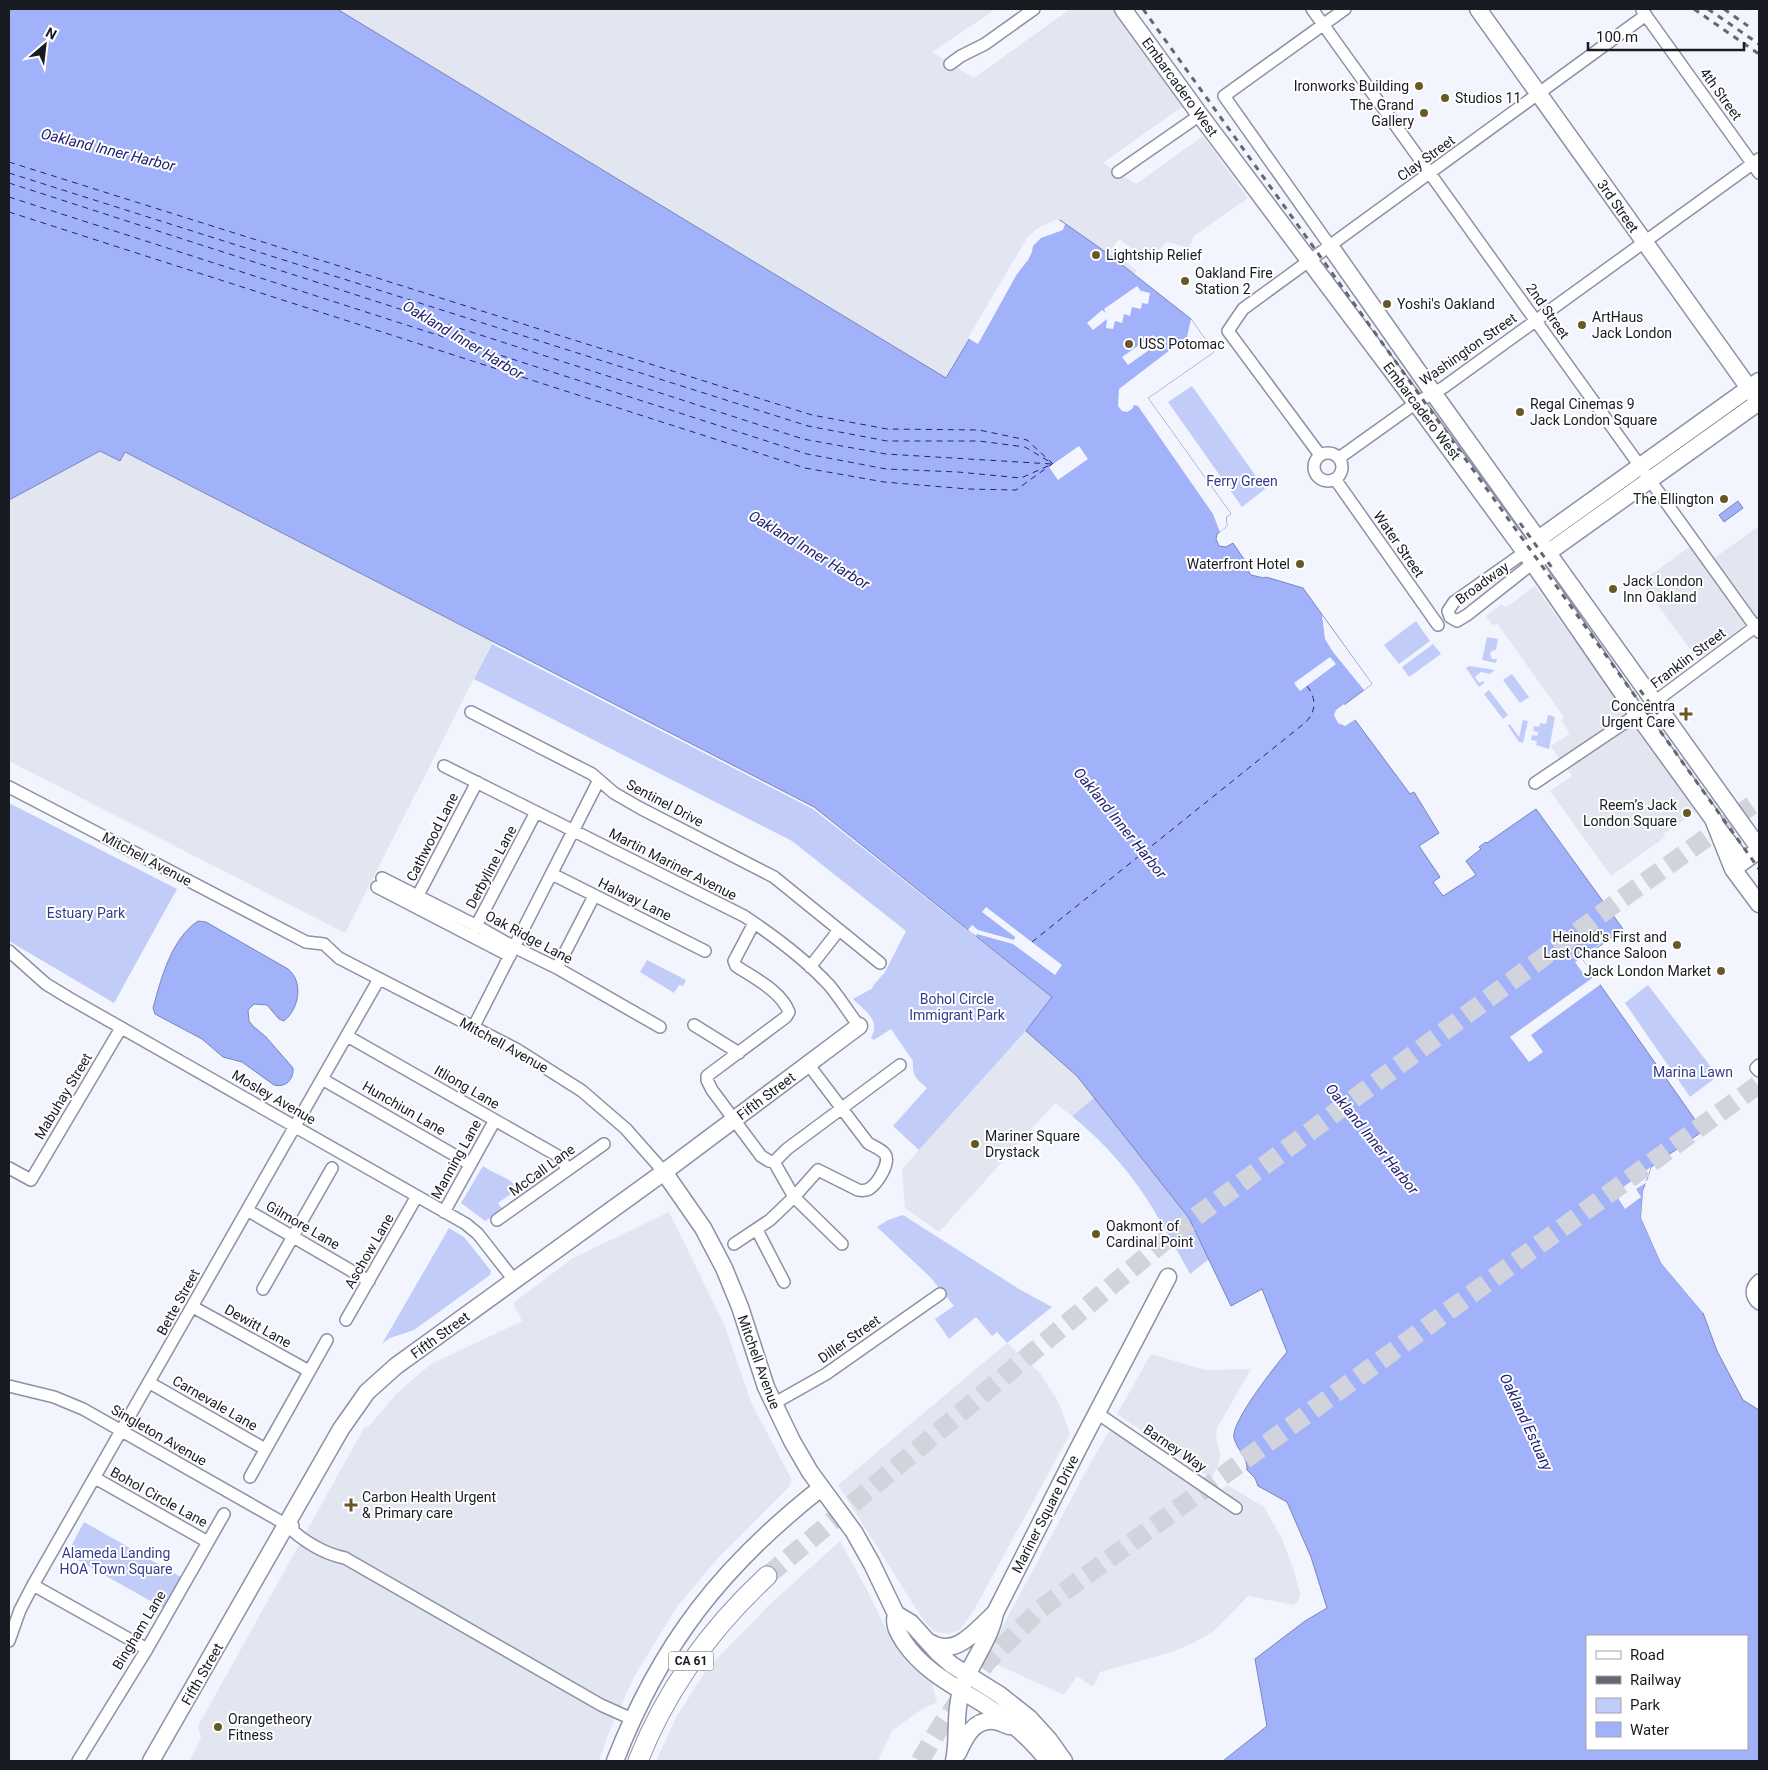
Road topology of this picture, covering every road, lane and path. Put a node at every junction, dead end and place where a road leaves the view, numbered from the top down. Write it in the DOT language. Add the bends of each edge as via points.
graph roads {
  1 [pos="1034,9"];
  2 [pos="1123,9"];
  3 [pos="1312,9"];
  4 [pos="1345,9"];
  5 [pos="1478,9"];
  6 [pos="1644,12"];
  7 [pos="1323,24"];
  8 [pos="950,64"];
  9 [pos="1539,93"];
  10 [pos="1200,115"];
  11 [pos="1757,165"];
  12 [pos="1118,172"];
  13 [pos="1431,173"];
  14 [pos="1644,242"];
  15 [pos="1330,246"];
  16 [pos="1309,261"];
  17 [pos="1536,320"];
  18 [pos="1754,385"];
  19 [pos="1434,394"];
  20 [pos="1759,402"];
  21 [pos="1416,403"];
  22 [pos="1320,455"];
  23 [pos="1340,458"];
  24 [pos="1641,466"];
  25 [pos="1335,479"];
  26 [pos="1650,480"];
  27 [pos="1544,546"];
  28 [pos="1529,558"];
  29 [pos="1438,625"];
  30 [pos="1758,628"];
  31 [pos="1654,702"];
  32 [pos="471,712"];
  33 [pos="1637,714"];
  34 [pos="444,766"];
  35 [pos="599,780"];
  36 [pos="477,782"];
  37 [pos="1535,783"];
  38 [pos="9,787"];
  39 [pos="536,812"];
  40 [pos="574,830"];
  41 [pos="1759,849"];
  42 [pos="1739,865"];
  43 [pos="552,874"];
  44 [pos="380,882"];
  45 [pos="594,896"];
  46 [pos="416,901"];
  47 [pos="1759,904"];
  48 [pos="754,923"];
  49 [pos="839,930"];
  50 [pos="474,931"];
  51 [pos="9,951"];
  52 [pos="706,951"];
  53 [pos="512,952"];
  54 [pos="880,963"];
  55 [pos="810,967"];
  56 [pos="557,968"];
  57 [pos="379,979"];
  58 [pos="694,1025"];
  59 [pos="474,1026"];
  60 [pos="859,1026"];
  61 [pos="660,1027"];
  62 [pos="121,1028"];
  63 [pos="347,1036"];
  64 [pos="739,1052"];
  65 [pos="808,1064"];
  66 [pos="900,1065"];
  67 [pos="1759,1066"];
  68 [pos="1759,1071"];
  69 [pos="322,1079"];
  70 [pos="841,1109"];
  71 [pos="495,1120"];
  72 [pos="734,1120"];
  73 [pos="295,1126"];
  74 [pos="604,1144"];
  75 [pos="774,1162"];
  76 [pos="470,1164"];
  77 [pos="9,1168"];
  78 [pos="332,1168"];
  79 [pos="568,1169"];
  80 [pos="664,1172"];
  81 [pos="417,1196"];
  82 [pos="794,1197"];
  83 [pos="247,1210"];
  84 [pos="444,1212"];
  85 [pos="497,1220"];
  86 [pos="757,1230"];
  87 [pos="293,1237"];
  88 [pos="734,1244"];
  89 [pos="842,1244"];
  90 [pos="1168,1277"];
  91 [pos="514,1280"];
  92 [pos="1759,1280"];
  93 [pos="369,1281"];
  94 [pos="784,1282"];
  95 [pos="263,1289"];
  96 [pos="940,1294"];
  97 [pos="1759,1304"];
  98 [pos="193,1307"];
  99 [pos="346,1320"];
  100 [pos="326,1340"];
  101 [pos="309,1371"];
  102 [pos="150,1383"];
  103 [pos="9,1386"];
  104 [pos="773,1404"];
  105 [pos="1097,1413"];
  106 [pos="122,1431"];
  107 [pos="265,1449"];
  108 [pos="250,1476"];
  109 [pos="95,1478"];
  110 [pos="821,1488"];
  111 [pos="1236,1508"];
  112 [pos="224,1514"];
  113 [pos="287,1525"];
  114 [pos="208,1542"];
  115 [pos="767,1576"];
  116 [pos="34,1585"];
  117 [pos="995,1612"];
  118 [pos="896,1614"];
  119 [pos="923,1638"];
  120 [pos="9,1641"];
  121 [pos="147,1649"];
  122 [pos="967,1675"];
  123 [pos="961,1691"];
  124 [pos="632,1719"];
  125 [pos="1016,1727"];
  126 [pos="955,1760"];
  127 [pos="78,1761"];
  128 [pos="151,1761"];
  129 [pos="615,1761"];
  130 [pos="638,1761"];
  131 [pos="1048,1761"];
  132 [pos="1064,1761"];
  1 -- 8 [label="street"];
  2 -- 10 [label="street, Embarcadero West"];
  3 -- 7 [label="street, 2nd Street"];
  4 -- 7 [label="street"];
  5 -- 9 [label="street, 3rd Street"];
  6 -- 9 [label="street, Clay Street"];
  6 -- 11 [label="street, 4th Street"];
  7 -- 13 [label="street, 2nd Street"];
  7 -- 15 [label="street, Embarcadero West" via="1224,96"];
  9 -- 13 [label="street, Clay Street"];
  9 -- 14 [label="street, 3rd Street"];
  10 -- 12 [label="street"];
  10 -- 16 [label="street, Embarcadero West"];
  11 -- 14 [label="street, Washington Street"];
  13 -- 15 [label="street, Clay Street"];
  13 -- 17 [label="street, 2nd Street"];
  14 -- 17 [label="street, Washington Street"];
  14 -- 18 [label="street, 3rd Street"];
  15 -- 16 [label="street, Clay Street"];
  15 -- 19 [label="street, Embarcadero West"];
  16 -- 21 [label="street, Embarcadero West"];
  16 -- 22 [label="street, Clay Street" via="1243,309 1228,331"];
  17 -- 19 [label="street, Washington Street"];
  17 -- 24 [label="street, 2nd Street"];
  18 -- 20 [label="street, 3rd Street"];
  18 -- 24 [label="street, Broadway"];
  19 -- 21 [label="street, Washington Street"];
  19 -- 27 [label="street, Embarcadero West"];
  20 -- 26 [label="street, Broadway"];
  21 -- 23 [label="street, Washington Street"];
  21 -- 28 [label="street, Embarcadero West"];
  22 -- 23 [label="street" via="1328,452"];
  22 -- 25 [label="street" via="1314,461 1315,474 1322,480"];
  23 -- 25 [label="street" via="1342,470"];
  24 -- 26 [label="street, 2nd Street"];
  24 -- 27 [label="street, Broadway"];
  25 -- 29 [label="street, Water Street"];
  26 -- 27 [label="street, Broadway"];
  26 -- 30 [label="street, 2nd Street"];
  27 -- 28 [label="street, Broadway"];
  27 -- 31 [label="street, Embarcadero West"];
  28 -- 28 [label="street, Broadway" via="1454,602 1448,611 1450,617 1457,621 1466,615"];
  28 -- 33 [label="street, Embarcadero West"];
  30 -- 31 [label="street, Franklin Street"];
  31 -- 33 [label="street, Franklin Street"];
  31 -- 41 [label="street, Embarcadero West"];
  32 -- 35 [label="street, Sentinel Drive"];
  33 -- 37 [label="street, Franklin Street"];
  33 -- 42 [label="street, Embarcadero West" via="1713,819"];
  34 -- 36 [label="street, Martin Mariner Avenue"];
  35 -- 40 [label="street"];
  35 -- 49 [label="street, Sentinel Drive" via="621,798 774,877"];
  36 -- 39 [label="street, Martin Mariner Avenue"];
  36 -- 46 [label="street, Cathwood Lane"];
  38 -- 57 [label="street, Mitchell Avenue" via="306,942 324,944 339,958"];
  39 -- 40 [label="street, Martin Mariner Avenue"];
  39 -- 50 [label="street, Derbyline Lane"];
  40 -- 43 [label="street"];
  40 -- 48 [label="street, Martin Mariner Avenue"];
  41 -- 42 [label="street"];
  42 -- 47 [label="street, Embarcadero West"];
  43 -- 45 [label="street, Halway Lane"];
  43 -- 53 [label="street"];
  44 -- 46 [label="street, Oak Ridge Lane"];
  45 -- 52 [label="street, Halway Lane"];
  45 -- 56 [label="street"];
  46 -- 50 [label="street, Oak Ridge Lane"];
  48 -- 55 [label="street, Martin Mariner Avenue"];
  48 -- 64 [label="street" via="734,961 736,966 784,1002 788,1012 786,1017"];
  49 -- 54 [label="street, Sentinel Drive"];
  49 -- 55 [label="street"];
  50 -- 53 [label="street, Oak Ridge Lane"];
  51 -- 62 [label="street, Mosley Avenue" via="52,988"];
  53 -- 56 [label="street, Oak Ridge Lane"];
  53 -- 59 [label="street"];
  55 -- 60 [label="street, Martin Mariner Avenue" via="830,986"];
  56 -- 61 [label="street, Oak Ridge Lane"];
  57 -- 59 [label="street, Mitchell Avenue"];
  57 -- 63 [label="street, Bette Street"];
  58 -- 64 [label="street"];
  59 -- 80 [label="street, Mitchell Avenue" via="582,1091 626,1128"];
  60 -- 65 [label="street, Fifth Street"];
  62 -- 73 [label="street, Mosley Avenue"];
  62 -- 77 [label="street, Mabuhay Street" via="31,1180"];
  63 -- 69 [label="street, Bette Street"];
  63 -- 71 [label="street, Itliong Lane"];
  64 -- 72 [label="street" via="707,1076 712,1090"];
  65 -- 70 [label="street"];
  65 -- 72 [label="street, Fifth Street"];
  66 -- 70 [label="street"];
  67 -- 68 [label="street" via="1756,1068"];
  69 -- 73 [label="street, Bette Street"];
  69 -- 76 [label="street, Hunchiun Lane"];
  70 -- 75 [label="street"];
  70 -- 82 [label="street" via="868,1143 884,1153 884,1169 871,1188 865,1191 818,1170"];
  71 -- 76 [label="street, Manning Lane"];
  71 -- 79 [label="street, Itliong Lane" via="558,1156"];
  72 -- 75 [label="street" via="761,1156"];
  72 -- 80 [label="street, Fifth Street"];
  73 -- 81 [label="street, Mosley Avenue"];
  73 -- 83 [label="street, Bette Street"];
  74 -- 79 [label="street, McCall Lane"];
  75 -- 82 [label="street"];
  76 -- 84 [label="street, Manning Lane"];
  78 -- 87 [label="street"];
  79 -- 85 [label="street, McCall Lane"];
  80 -- 91 [label="street, Fifth Street"];
  80 -- 104 [label="street, Mitchell Avenue" via="691,1209 720,1261 740,1307"];
  81 -- 84 [label="street, Mosley Avenue"];
  81 -- 93 [label="street, Aschow Lane"];
  82 -- 86 [label="street"];
  82 -- 89 [label="street"];
  83 -- 87 [label="street, Gilmore Lane"];
  83 -- 98 [label="street, Bette Street"];
  84 -- 91 [label="street, Mosley Avenue" via="478,1234"];
  86 -- 88 [label="street"];
  86 -- 94 [label="street"];
  87 -- 93 [label="street, Gilmore Lane"];
  87 -- 95 [label="street"];
  90 -- 105 [label="street, Mariner Square Drive"];
  91 -- 113 [label="street, Fifth Street" via="386,1374 367,1392 349,1417"];
  92 -- 97 [label="street" via="1752,1290"];
  93 -- 99 [label="street, Aschow Lane"];
  96 -- 104 [label="street, Diller Street" via="826,1374"];
  98 -- 101 [label="street, Dewitt Lane"];
  98 -- 102 [label="street, Bette Street"];
  100 -- 101 [label="street"];
  101 -- 107 [label="street"];
  102 -- 106 [label="street, Bette Street"];
  102 -- 107 [label="street, Carnevale Lane"];
  103 -- 106 [label="street, Singleton Avenue" via="54,1397"];
  104 -- 110 [label="street, Mitchell Avenue"];
  105 -- 111 [label="street, Barney Way"];
  105 -- 117 [label="street, Mariner Square Drive"];
  106 -- 109 [label="street, Bette Street"];
  106 -- 113 [label="street, Singleton Avenue"];
  107 -- 108 [label="street"];
  109 -- 114 [label="street, Bohol Circle Lane"];
  109 -- 116 [label="street, Bette Street"];
  110 -- 118 [label="street, Mitchell Avenue" via="863,1548"];
  110 -- 124 [label="street" via="770,1530 713,1589 661,1663"];
  112 -- 114 [label="street, Bingham Lane"];
  113 -- 124 [label="street, Singleton Avenue" via="300,1537 334,1556 345,1558 601,1705"];
  113 -- 128 [label="street, Fifth Street"];
  114 -- 121 [label="street, Bingham Lane"];
  115 -- 130 [label="main road, CA 61" via="733,1610 693,1659 659,1715"];
  116 -- 120 [label="street, Bette Street" via="20,1610"];
  116 -- 121 [label="street"];
  117 -- 119 [label="street" via="967,1639 952,1647 935,1646"];
  117 -- 122 [label="street, Mariner Square Drive" via="992,1627"];
  118 -- 119 [label="street" via="911,1623"];
  118 -- 123 [label="street" via="894,1622 915,1656"];
  119 -- 122 [label="street"];
  121 -- 127 [label="street, Bingham Lane"];
  122 -- 123 [label="street, Mariner Square Drive"];
  122 -- 132 [label="street" via="1029,1718"];
  123 -- 125 [label="street"];
  123 -- 126 [label="street, Mariner Square Drive"];
  124 -- 129 [label="street"];
  125 -- 126 [label="street" via="996,1721 981,1723 969,1732"];
  125 -- 131 [label="street"];
}
